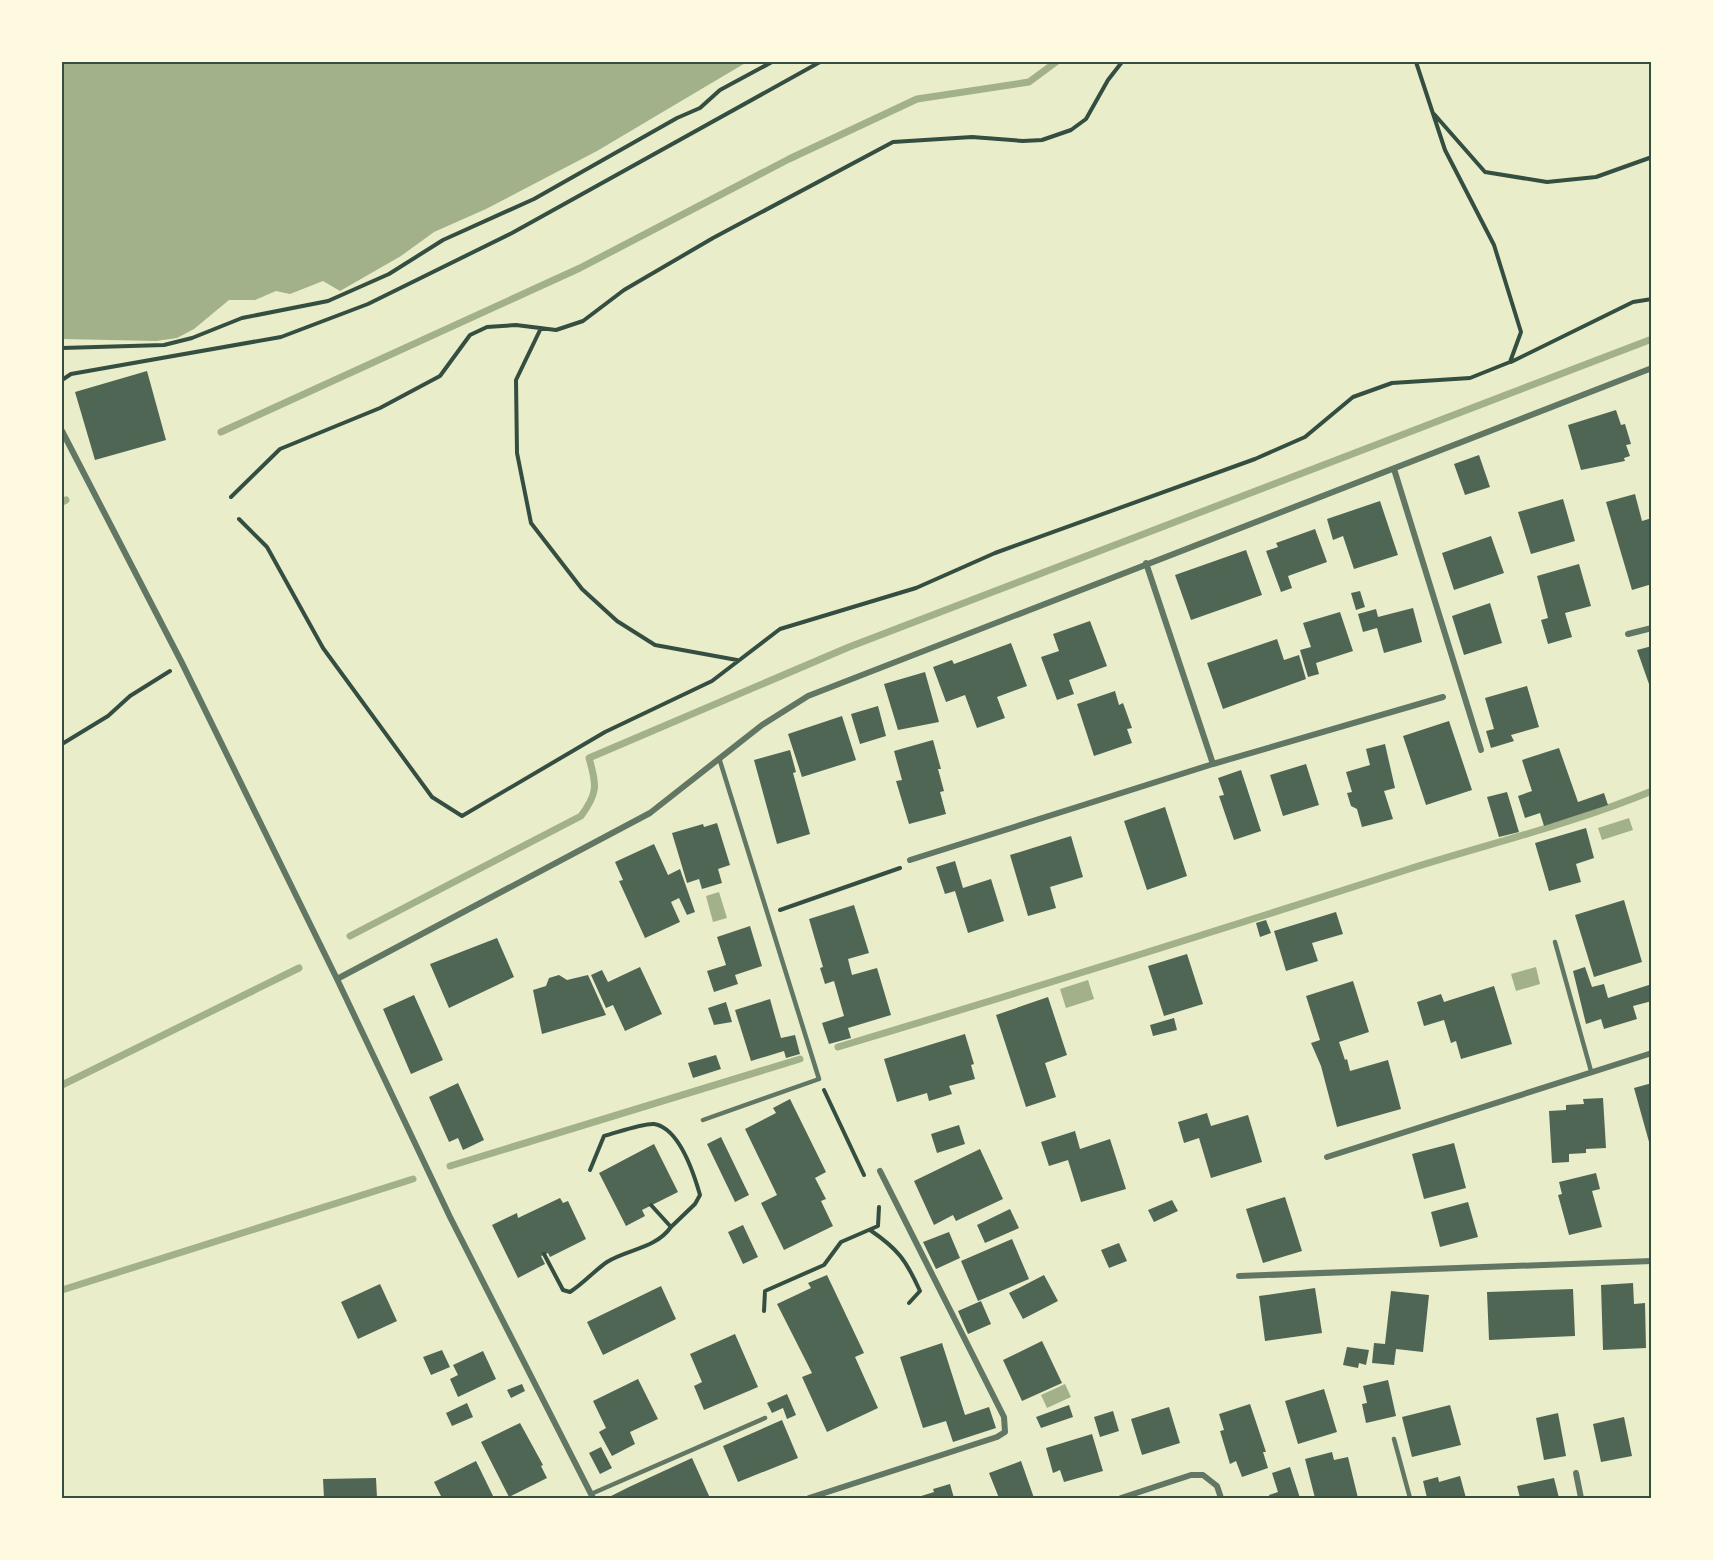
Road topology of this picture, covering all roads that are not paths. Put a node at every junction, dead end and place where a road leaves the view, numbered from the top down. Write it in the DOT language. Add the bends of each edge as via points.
graph roads {
  1 [pos="1652,368"];
  2 [pos="62,431"];
  3 [pos="1394,469"];
  4 [pos="1146,563"];
  5 [pos="1652,628"];
  6 [pos="1628,634"];
  7 [pos="1443,697"];
  8 [pos="1481,750"];
  9 [pos="720,761"];
  10 [pos="1213,764"];
  11 [pos="910,861"];
  12 [pos="1555,942"];
  13 [pos="337,979"];
  14 [pos="1652,1053"];
  15 [pos="1591,1071"];
  16 [pos="703,1120"];
  17 [pos="1327,1157"];
  18 [pos="880,1171"];
  19 [pos="1652,1261"];
  20 [pos="1239,1276"];
  21 [pos="765,1418"];
  22 [pos="1395,1439"];
  23 [pos="1576,1473"];
  24 [pos="592,1496"];
  25 [pos="809,1498"];
  26 [pos="1121,1498"];
  27 [pos="1221,1498"];
  28 [pos="1410,1498"];
  29 [pos="1581,1498"];
  1 -- 3 [label="street"];
  2 -- 13 [label="street" via="182,663"];
  3 -- 4 [label="street"];
  3 -- 8 [label="street"];
  4 -- 9 [label="street" via="808,696 762,725"];
  4 -- 10 [label="street"];
  5 -- 6 [label="street"];
  7 -- 10 [label="street"];
  9 -- 13 [label="street" via="650,813"];
  9 -- 16 [label="lane" via="819,1079"];
  10 -- 11 [label="street"];
  12 -- 15 [label="lane"];
  13 -- 24 [label="street" via="450,1217"];
  14 -- 15 [label="street"];
  15 -- 17 [label="street"];
  18 -- 25 [label="street" via="1004,1417 1005,1432"];
  19 -- 20 [label="street"];
  21 -- 24 [label="lane"];
  22 -- 28 [label="lane"];
  23 -- 29 [label="street"];
  26 -- 27 [label="street" via="1203,1474 1217,1486"];
}
